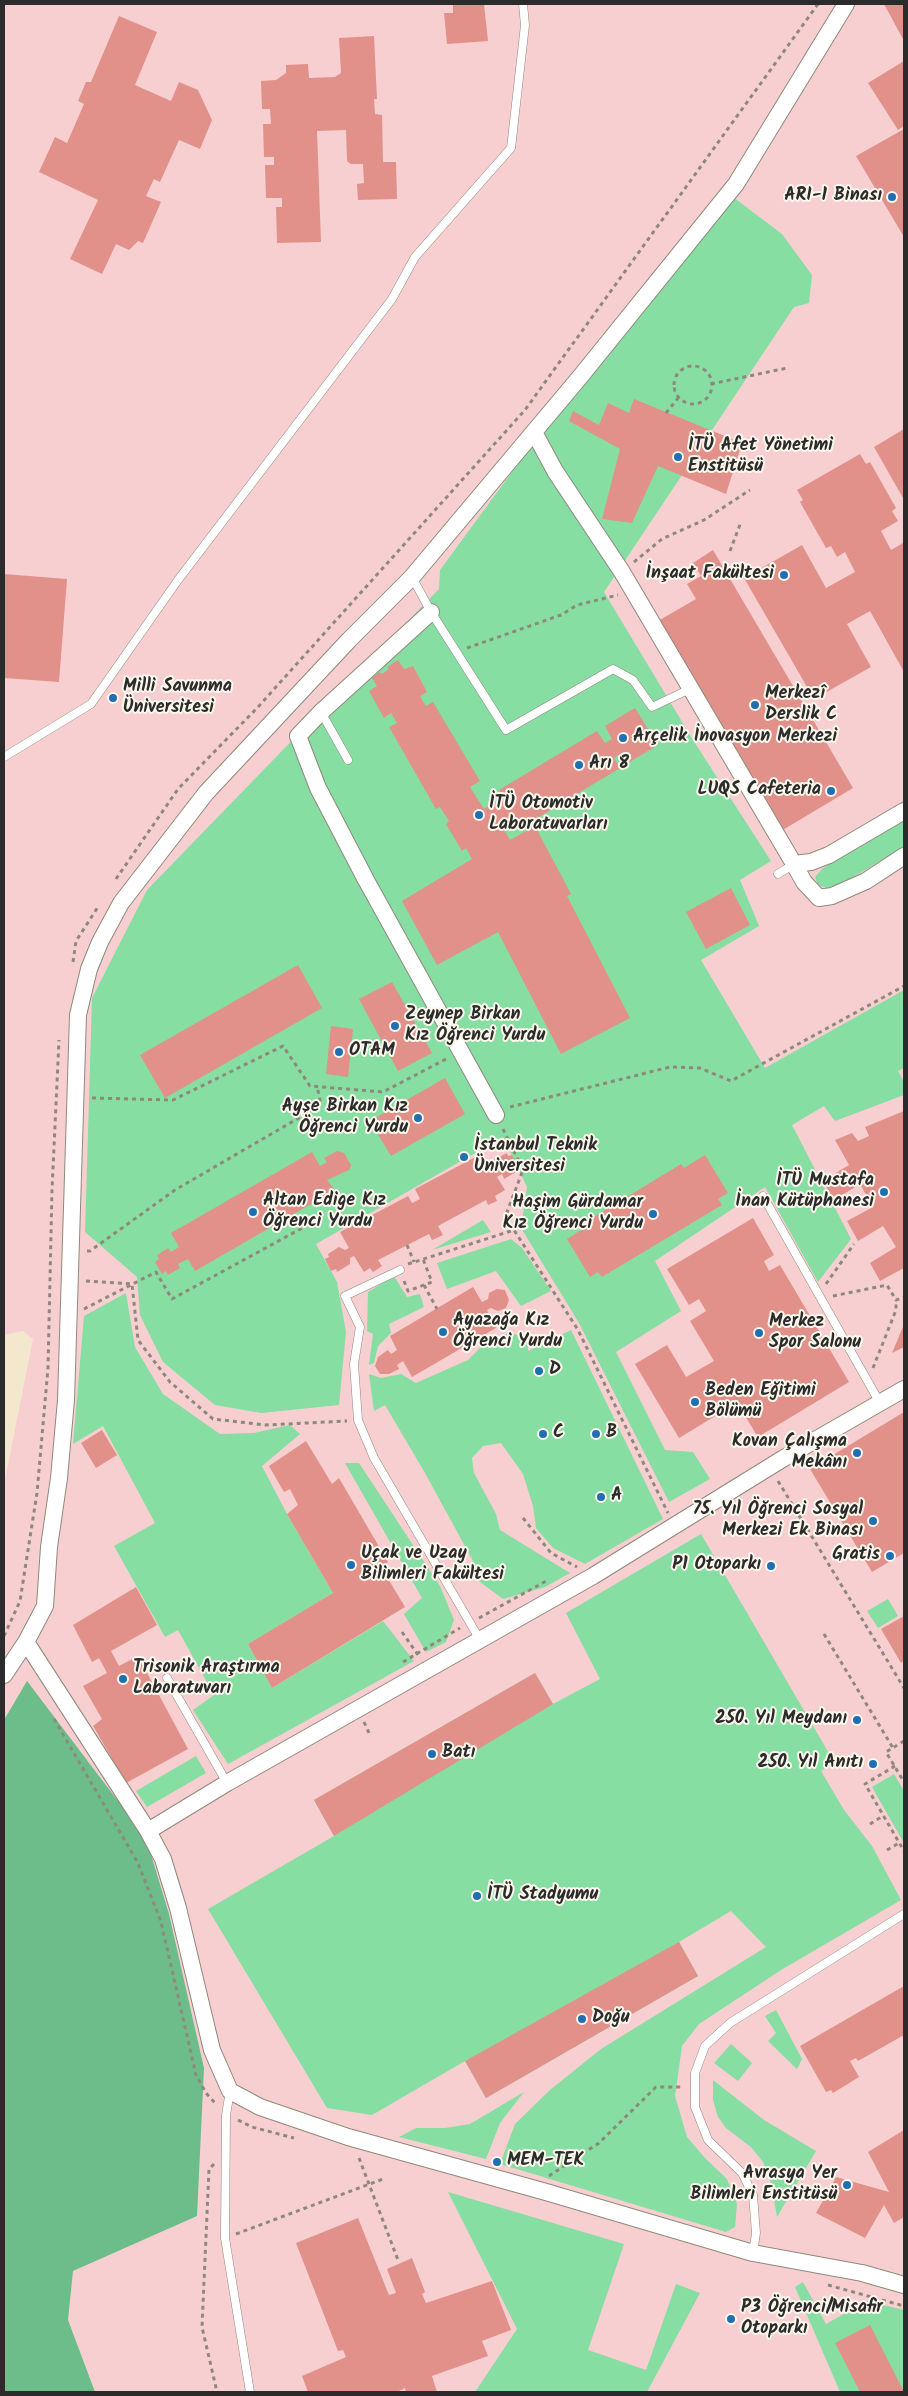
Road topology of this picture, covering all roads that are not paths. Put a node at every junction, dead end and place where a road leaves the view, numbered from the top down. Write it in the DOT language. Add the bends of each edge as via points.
graph roads {
  1 [pos="523,4"];
  2 [pos="846,4"];
  3 [pos="534,432"];
  4 [pos="412,577"];
  5 [pos="431,612"];
  6 [pos="690,690"];
  7 [pos="321,712"];
  8 [pos="4,757"];
  9 [pos="348,760"];
  10 [pos="904,811"];
  11 [pos="904,856"];
  12 [pos="794,864"];
  13 [pos="778,874"];
  14 [pos="503,1111"];
  15 [pos="763,1196"];
  16 [pos="400,1270"];
  17 [pos="904,1389"];
  18 [pos="881,1403"];
  19 [pos="480,1640"];
  20 [pos="26,1642"];
  21 [pos="4,1675"];
  22 [pos="167,1678"];
  23 [pos="227,1783"];
  24 [pos="148,1831"];
  25 [pos="904,1914"];
  26 [pos="230,2091"];
  27 [pos="753,2253"];
  28 [pos="904,2285"];
  29 [pos="250,2392"];
  1 -- 8 [label="lane" via="525,25 511,148 416,256 392,299 178,580 91,704"];
  2 -- 3 [label="street" via="736,184"];
  3 -- 4 [label="street"];
  3 -- 6 [label="street" via="622,572"];
  4 -- 5 [label="lane"];
  4 -- 20 [label="street" via="206,792 120,903 89,969 78,1015 69,1317 60,1478 44,1606"];
  5 -- 6 [label="lane" via="506,730 613,669 633,680 652,707"];
  5 -- 7 [label="street"];
  6 -- 12 [label="street"];
  7 -- 9 [label="lane"];
  7 -- 14 [label="street" via="298,736 318,788 460,1052"];
  10 -- 12 [label="street" via="829,855"];
  11 -- 12 [label="street" via="866,881 832,896 819,898 804,882"];
  12 -- 13 [label="lane"];
  15 -- 18 [label="lane"];
  16 -- 19 [label="lane" via="344,1296 360,1327 354,1364 358,1420 374,1458"];
  17 -- 18 [label="street"];
  18 -- 19 [label="street"];
  19 -- 23 [label="street"];
  20 -- 21 [label="street"];
  20 -- 24 [label="street"];
  22 -- 23 [label="lane"];
  23 -- 24 [label="street"];
  24 -- 26 [label="street" via="163,1859 212,2050"];
  25 -- 27 [label="lane" via="730,2023 704,2046 696,2073 695,2107 708,2140 742,2173 753,2195 756,2233"];
  26 -- 27 [label="street" via="260,2107 348,2137"];
  26 -- 29 [label="lane" via="226,2115 225,2238"];
  27 -- 28 [label="street" via="862,2273"];
}
